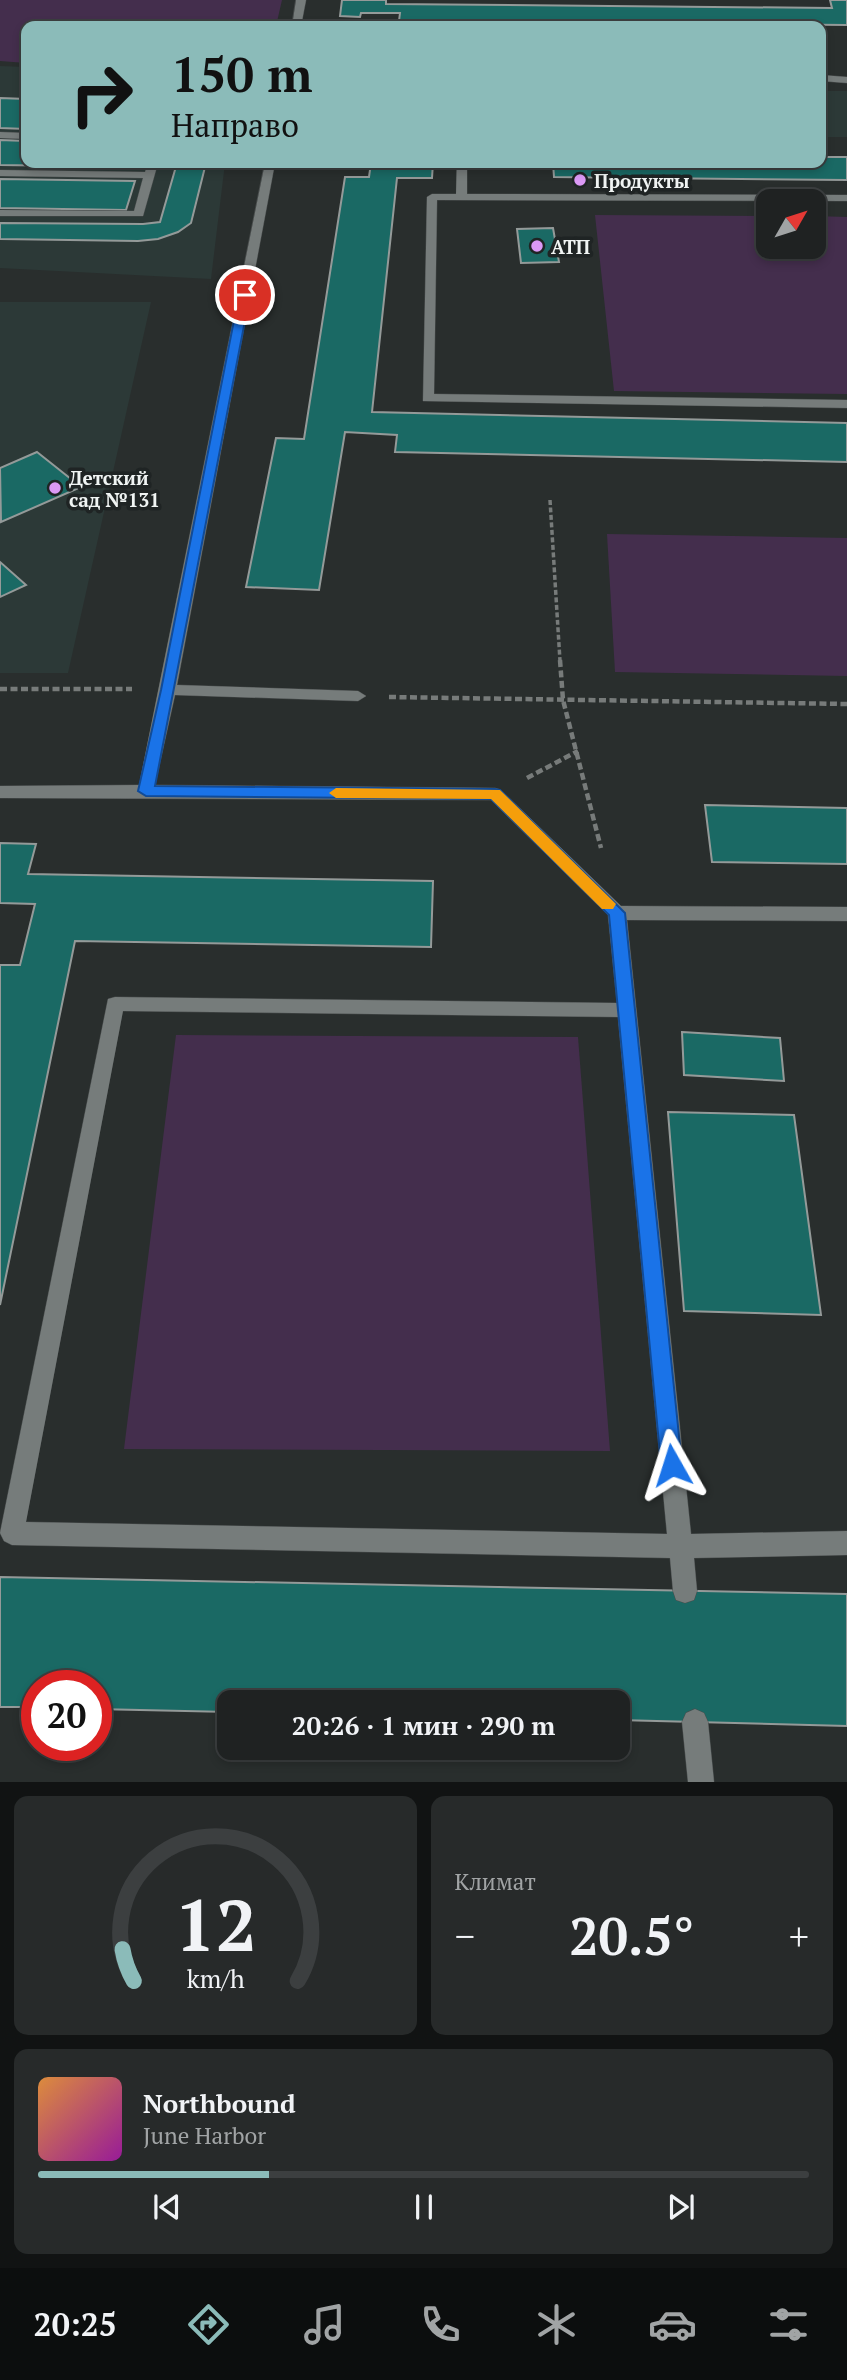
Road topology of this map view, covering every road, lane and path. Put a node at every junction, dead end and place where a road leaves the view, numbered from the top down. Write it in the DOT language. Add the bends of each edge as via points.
graph roads {
  1 [pos="301,0"];
  2 [pos="297,21"];
  3 [pos="826,78"];
  4 [pos="847,80"];
  5 [pos="0,135"];
  6 [pos="21,136"];
  7 [pos="151,168"];
  8 [pos="269,168"];
  9 [pos="462,168"];
  10 [pos="0,173"];
  11 [pos="149,176"];
  12 [pos="461,197"];
  13 [pos="847,198"];
  14 [pos="0,213"];
  15 [pos="847,404"];
  16 [pos="550,500"];
  17 [pos="0,689"];
  18 [pos="168,690"];
  19 [pos="358,696"];
  20 [pos="563,701"];
  21 [pos="847,704"];
  22 [pos="578,751"];
  23 [pos="146,791"];
  24 [pos="0,792"];
  25 [pos="495,794"];
  26 [pos="617,913"];
  27 [pos="847,914"];
  28 [pos="626,1010"];
  29 [pos="847,1543"];
  30 [pos="680,1546"];
  31 [pos="685,1591"];
  32 [pos="695,1722"];
  33 [pos="701,1782"];
  1 -- 2 [label="lane"];
  3 -- 4 [label="lane"];
  5 -- 6 [label="lane"];
  7 -- 11 [label="lane"];
  8 -- 18 [label="lane"];
  9 -- 12 [label="lane"];
  10 -- 11 [label="lane"];
  11 -- 14 [label="lane" via="139,214"];
  12 -- 13 [label="lane"];
  12 -- 15 [label="lane" via="432,197 428,398"];
  16 -- 20 [label="path"];
  17 -- 18 [label="path"];
  18 -- 19 [label="lane"];
  18 -- 23 [label="lane"];
  19 -- 20 [label="path"];
  20 -- 21 [label="path"];
  20 -- 22 [label="path"];
  22 -- 25 [label="path"];
  22 -- 26 [label="path"];
  23 -- 24 [label="lane"];
  23 -- 25 [label="lane"];
  25 -- 26 [label="lane"];
  26 -- 27 [label="lane"];
  26 -- 28 [label="lane"];
  28 -- 30 [label="lane"];
  28 -- 30 [label="lane" via="115,1004 12,1533"];
  29 -- 30 [label="lane"];
  30 -- 31 [label="lane"];
  32 -- 33 [label="lane"];
}
